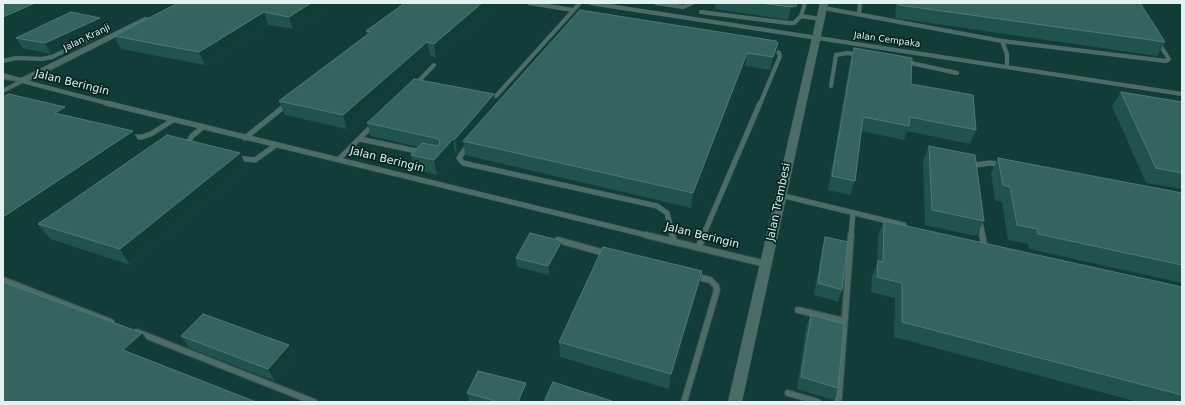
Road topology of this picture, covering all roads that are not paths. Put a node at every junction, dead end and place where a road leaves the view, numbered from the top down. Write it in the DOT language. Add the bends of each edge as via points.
graph roads {
  1 [pos="529,3"];
  2 [pos="580,3"];
  3 [pos="590,3"];
  4 [pos="656,3"];
  5 [pos="692,3"];
  6 [pos="805,3"];
  7 [pos="860,3"];
  8 [pos="599,4"];
  9 [pos="623,5"];
  10 [pos="573,10"];
  11 [pos="823,10"];
  12 [pos="701,12"];
  13 [pos="859,14"];
  14 [pos="801,16"];
  15 [pos="153,17"];
  16 [pos="748,18"];
  17 [pos="744,27"];
  18 [pos="98,35"];
  19 [pos="817,38"];
  20 [pos="1156,39"];
  21 [pos="1002,41"];
  22 [pos="767,50"];
  23 [pos="912,52"];
  24 [pos="868,56"];
  25 [pos="3,61"];
  26 [pos="904,62"];
  27 [pos="911,63"];
  28 [pos="434,66"];
  29 [pos="1007,66"];
  30 [pos="957,73"];
  31 [pos="3,76"];
  32 [pos="22,81"];
  33 [pos="831,86"];
  34 [pos="418,89"];
  35 [pos="3,91"];
  36 [pos="1182,94"];
  37 [pos="484,100"];
  38 [pos="290,102"];
  39 [pos="379,119"];
  40 [pos="173,120"];
  41 [pos="203,127"];
  42 [pos="127,136"];
  43 [pos="245,138"];
  44 [pos="360,139"];
  45 [pos="473,139"];
  46 [pos="276,145"];
  47 [pos="201,149"];
  48 [pos="425,153"];
  49 [pos="230,156"];
  50 [pos="339,160"];
  51 [pos="1005,166"];
  52 [pos="972,174"];
  53 [pos="780,195"];
  54 [pos="853,213"];
  55 [pos="978,213"];
  56 [pos="914,228"];
  57 [pos="558,240"];
  58 [pos="674,241"];
  59 [pos="976,242"];
  60 [pos="984,244"];
  61 [pos="700,246"];
  62 [pos="991,246"];
  63 [pos="618,256"];
  64 [pos="766,264"];
  65 [pos="687,274"];
  66 [pos="3,280"];
  67 [pos="798,310"];
  68 [pos="844,321"];
  69 [pos="115,324"];
  70 [pos="130,329"];
  71 [pos="788,394"];
  72 [pos="314,402"];
  73 [pos="684,402"];
  74 [pos="735,402"];
  75 [pos="818,402"];
  76 [pos="837,402"];
  1 -- 10 [label="lane"];
  2 -- 10 [label="lane"];
  3 -- 8 [label="lane, Jalan Cempaka"];
  4 -- 5 [label="lane" via="683,7"];
  6 -- 14 [label="lane"];
  7 -- 13 [label="lane"];
  8 -- 9 [label="lane, Jalan Cempaka"];
  9 -- 17 [label="lane, Jalan Cempaka"];
  10 -- 37 [label="lane" via="496,96"];
  11 -- 13 [label="lane"];
  11 -- 14 [label="lane"];
  11 -- 19 [label="street, Jalan Trembesi"];
  12 -- 16 [label="lane"];
  13 -- 21 [label="lane"];
  14 -- 16 [label="lane" via="794,23"];
  15 -- 32 [label="street, Jalan Kranji"];
  16 -- 17 [label="lane"];
  17 -- 19 [label="lane, Jalan Cempaka"];
  18 -- 25 [label="lane" via="52,57"];
  19 -- 23 [label="lane, Jalan Cempaka"];
  19 -- 53 [label="street, Jalan Trembesi"];
  20 -- 21 [label="lane" via="1168,60 1157,61"];
  21 -- 29 [label="lane" via="1007,54"];
  22 -- 61 [label="lane" via="775,51 780,56"];
  23 -- 27 [label="lane"];
  23 -- 29 [label="lane, Jalan Cempaka"];
  24 -- 33 [label="lane" via="846,53 836,55"];
  26 -- 27 [label="lane"];
  27 -- 30 [label="lane"];
  28 -- 34 [label="lane" via="412,88"];
  29 -- 36 [label="lane, Jalan Cempaka"];
  31 -- 32 [label="street, Jalan Beringin"];
  32 -- 35 [label="lane, Jalan Kranji"];
  32 -- 40 [label="lane, Jalan Beringin"];
  38 -- 43 [label="lane"];
  39 -- 44 [label="lane"];
  40 -- 41 [label="lane, Jalan Beringin"];
  40 -- 42 [label="lane" via="146,136"];
  41 -- 43 [label="lane, Jalan Beringin"];
  41 -- 47 [label="lane" via="189,141 190,145"];
  43 -- 46 [label="lane, Jalan Beringin"];
  44 -- 48 [label="lane"];
  44 -- 50 [label="lane"];
  45 -- 58 [label="lane" via="459,158 463,163 657,206 667,213"];
  46 -- 49 [label="lane" via="255,160"];
  46 -- 50 [label="lane, Jalan Beringin"];
  50 -- 58 [label="lane, Jalan Beringin"];
  51 -- 52 [label="lane" via="990,163 975,165"];
  53 -- 54 [label="lane"];
  53 -- 64 [label="street, Jalan Trembesi"];
  54 -- 56 [label="lane"];
  54 -- 68 [label="lane"];
  55 -- 60 [label="lane"];
  57 -- 63 [label="lane"];
  58 -- 61 [label="lane, Jalan Beringin"];
  59 -- 60 [label="lane"];
  60 -- 62 [label="lane"];
  61 -- 64 [label="lane, Jalan Beringin"];
  64 -- 74 [label="street, Jalan Trembesi"];
  65 -- 73 [label="lane" via="710,280 717,290"];
  66 -- 69 [label="lane"];
  67 -- 68 [label="lane"];
  68 -- 76 [label="lane"];
  70 -- 72 [label="lane"];
  71 -- 75 [label="lane"];
}
